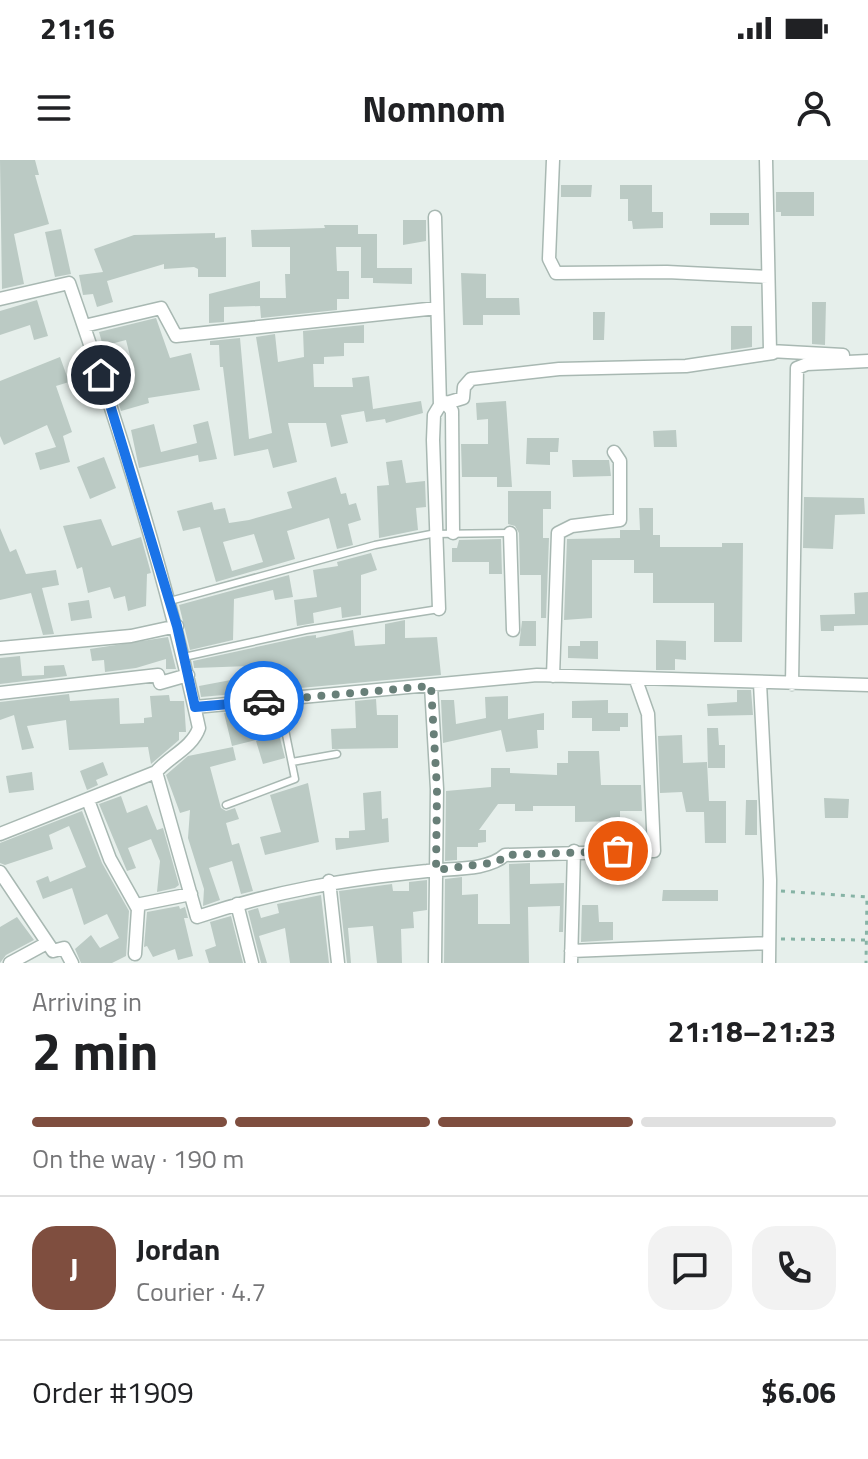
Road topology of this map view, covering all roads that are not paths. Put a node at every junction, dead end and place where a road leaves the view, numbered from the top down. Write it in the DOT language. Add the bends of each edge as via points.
graph roads {
  1 [pos="553,160"];
  2 [pos="766,160"];
  3 [pos="435,217"];
  4 [pos="768,277"];
  5 [pos="0,299"];
  6 [pos="437,308"];
  7 [pos="84,326"];
  8 [pos="773,353"];
  9 [pos="868,358"];
  10 [pos="442,404"];
  11 [pos="614,452"];
  12 [pos="453,533"];
  13 [pos="510,533"];
  14 [pos="435,534"];
  15 [pos="170,601"];
  16 [pos="439,609"];
  17 [pos="177,626"];
  18 [pos="513,630"];
  19 [pos="0,648"];
  20 [pos="184,657"];
  21 [pos="188,675"];
  22 [pos="553,676"];
  23 [pos="636,680"];
  24 [pos="760,683"];
  25 [pos="792,684"];
  26 [pos="868,685"];
  27 [pos="431,686"];
  28 [pos="0,693"];
  29 [pos="279,700"];
  30 [pos="195,707"];
  31 [pos="337,754"];
  32 [pos="292,762"];
  33 [pos="156,772"];
  34 [pos="88,800"];
  35 [pos="226,805"];
  36 [pos="0,834"];
  37 [pos="574,851"];
  38 [pos="436,870"];
  39 [pos="0,872"];
  40 [pos="329,881"];
  41 [pos="191,894"];
  42 [pos="237,904"];
  43 [pos="136,905"];
  44 [pos="769,941"];
  45 [pos="47,943"];
  46 [pos="135,954"];
  47 [pos="571,957"];
  48 [pos="5,963"];
  49 [pos="72,963"];
  50 [pos="252,963"];
  51 [pos="338,963"];
  52 [pos="435,963"];
  53 [pos="769,963"];
  1 -- 4 [label="street" via="549,259 556,273"];
  2 -- 4 [label="street"];
  3 -- 6 [label="street"];
  4 -- 8 [label="street"];
  5 -- 7 [label="street" via="69,283"];
  6 -- 7 [label="street" via="176,336 161,308"];
  6 -- 10 [label="street"];
  7 -- 15 [label="street"];
  8 -- 9 [label="street"];
  8 -- 10 [label="street" via="686,366 559,369 471,379 463,398"];
  9 -- 25 [label="street" via="797,368"];
  10 -- 12 [label="street" via="452,411"];
  10 -- 14 [label="street" via="434,415"];
  11 -- 22 [label="street" via="620,461 620,520 558,533"];
  12 -- 13 [label="lane"];
  12 -- 14 [label="lane"];
  13 -- 18 [label="street"];
  14 -- 15 [label="lane" via="375,545"];
  14 -- 16 [label="street"];
  15 -- 17 [label="street"];
  16 -- 20 [label="lane"];
  17 -- 19 [label="street" via="131,636"];
  17 -- 20 [label="street"];
  20 -- 21 [label="street"];
  21 -- 28 [label="street" via="160,683 158,675"];
  21 -- 30 [label="street"];
  22 -- 23 [label="street"];
  22 -- 27 [label="street" via="502,676"];
  23 -- 24 [label="street"];
  23 -- 37 [label="street" via="648,714 654,851"];
  24 -- 25 [label="street"];
  24 -- 44 [label="street"];
  25 -- 26 [label="street"];
  27 -- 29 [label="street"];
  27 -- 38 [label="street"];
  29 -- 30 [label="street"];
  29 -- 32 [label="lane"];
  30 -- 33 [label="street" via="199,728 194,742 171,755"];
  31 -- 32 [label="lane"];
  32 -- 35 [label="lane" via="295,779"];
  33 -- 34 [label="street"];
  33 -- 41 [label="street"];
  34 -- 36 [label="street"];
  34 -- 43 [label="street" via="110,859"];
  37 -- 38 [label="street" via="505,855 498,862"];
  37 -- 47 [label="street"];
  38 -- 40 [label="street"];
  38 -- 52 [label="street"];
  39 -- 45 [label="street"];
  40 -- 42 [label="street"];
  40 -- 51 [label="street"];
  41 -- 42 [label="street" via="197,917"];
  41 -- 43 [label="street"];
  42 -- 50 [label="street"];
  43 -- 46 [label="street"];
  44 -- 47 [label="street"];
  44 -- 53 [label="street"];
  45 -- 48 [label="street"];
  45 -- 49 [label="street" via="53,951 64,948"];
}
